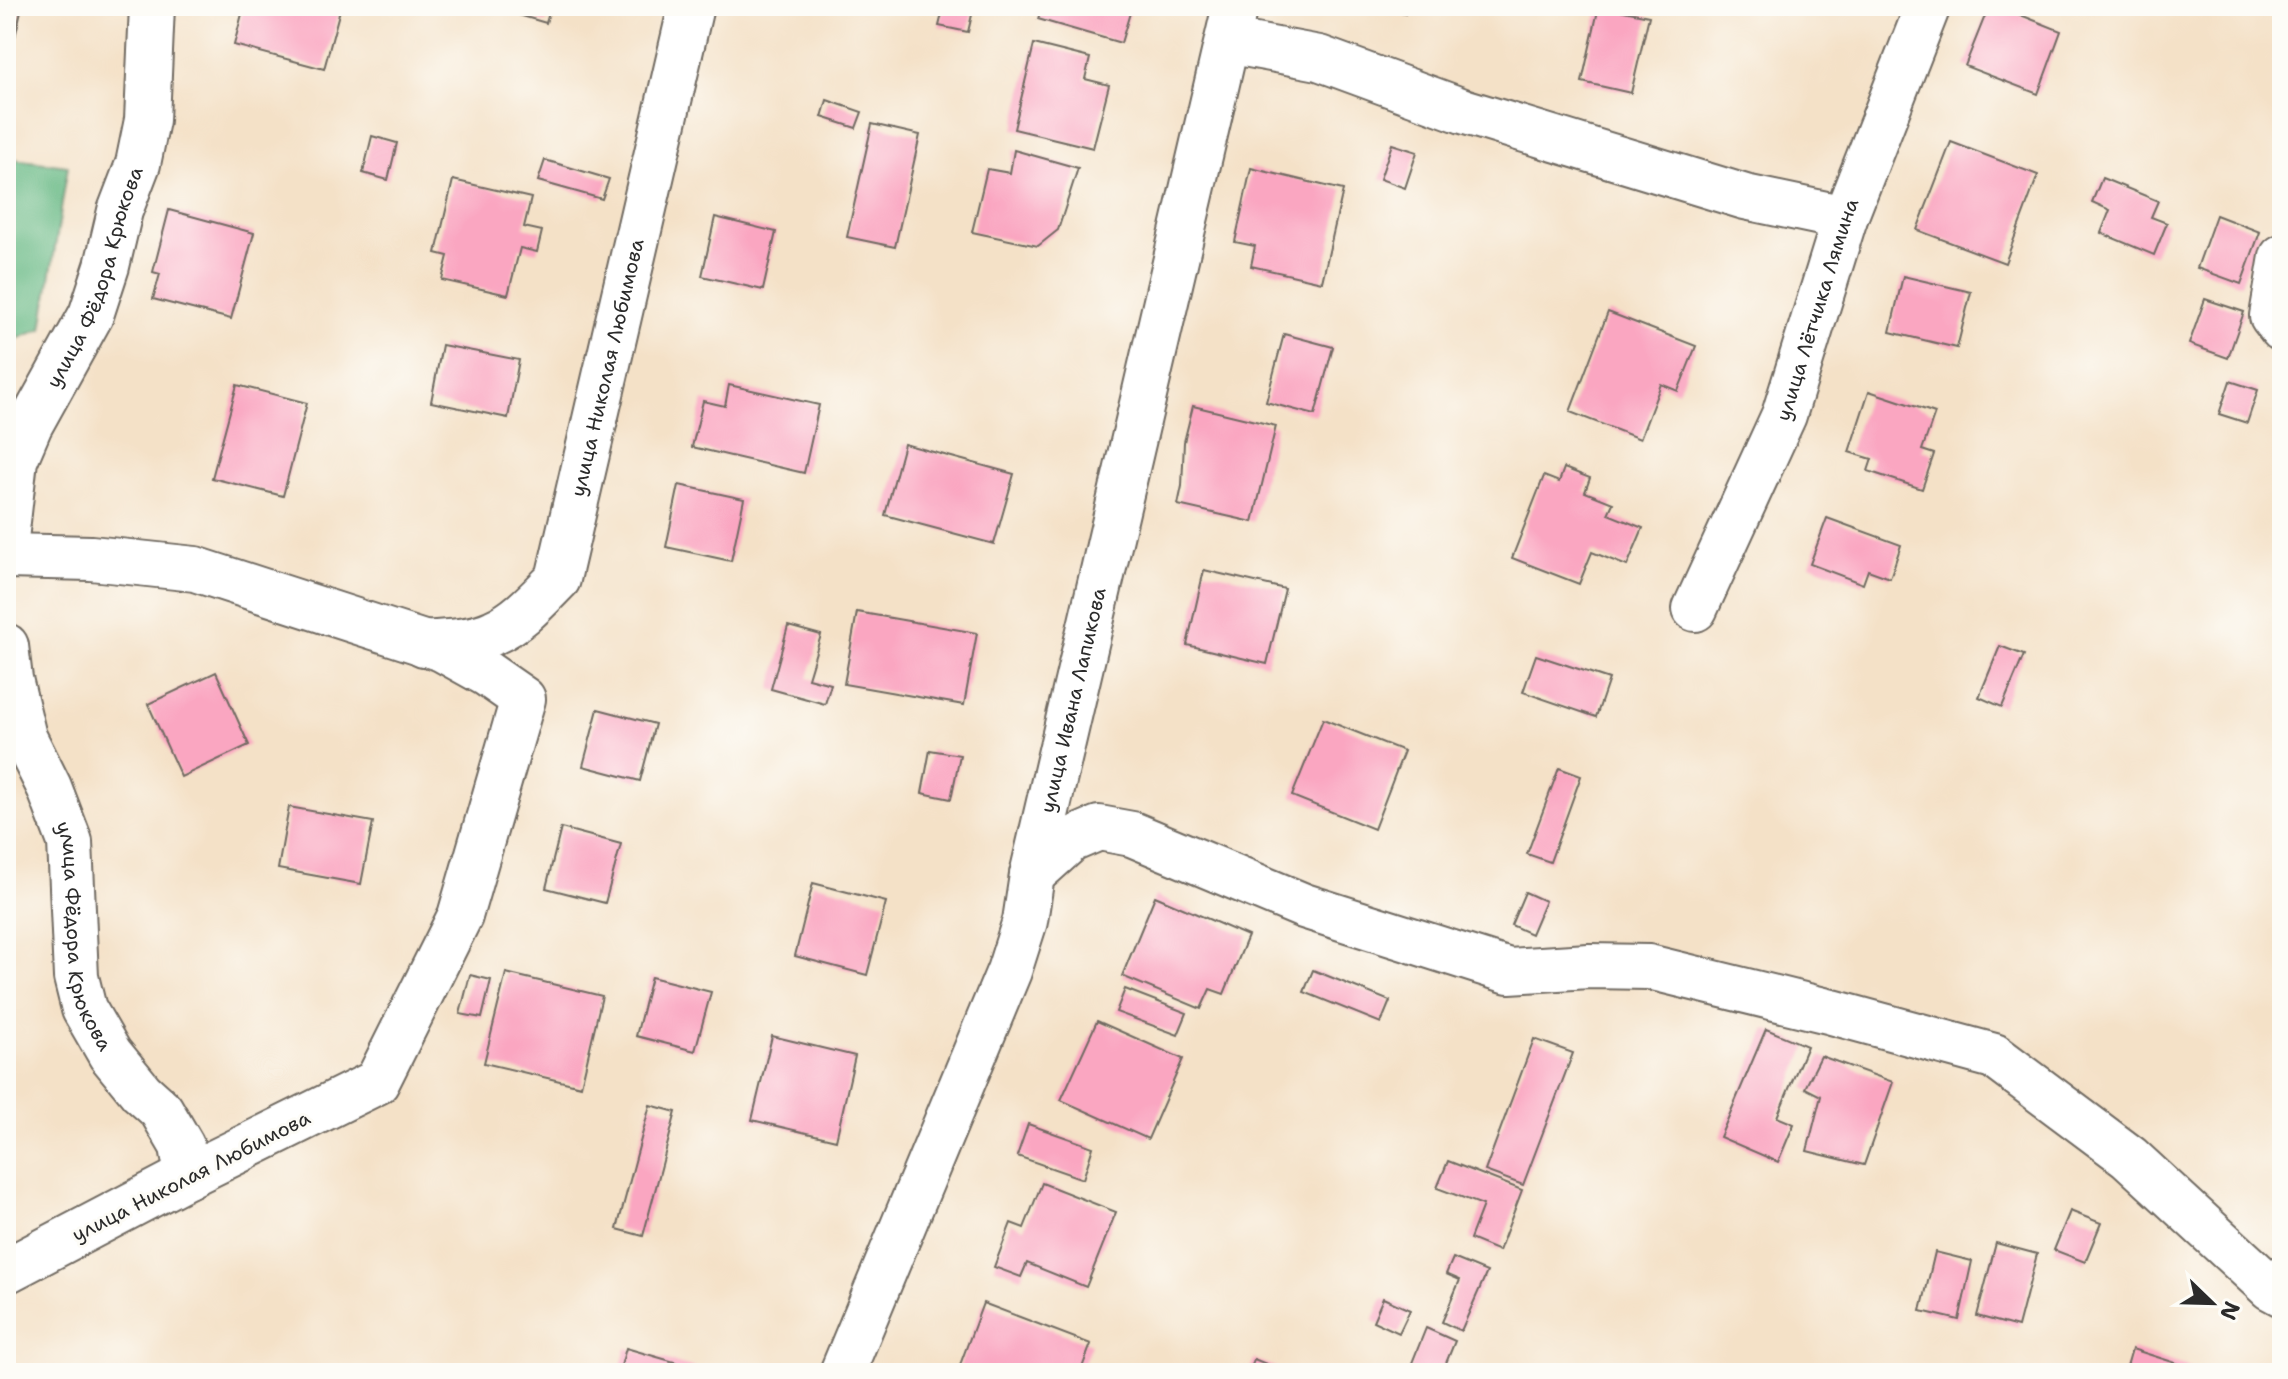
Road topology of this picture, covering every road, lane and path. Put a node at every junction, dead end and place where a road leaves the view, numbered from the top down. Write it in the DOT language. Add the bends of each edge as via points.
graph roads {
  1 [pos="152,6"];
  2 [pos="691,6"];
  3 [pos="1928,6"];
  4 [pos="1232,24"];
  5 [pos="1845,218"];
  6 [pos="2282,257"];
  7 [pos="2282,329"];
  8 [pos="6,539"];
  9 [pos="6,556"];
  10 [pos="1695,609"];
  11 [pos="424,644"];
  12 [pos="7,669"];
  13 [pos="1064,740"];
  14 [pos="1132,834"];
  15 [pos="1032,875"];
  16 [pos="187,1176"];
  17 [pos="6,1271"];
  18 [pos="2282,1294"];
  19 [pos="842,1373"];
  1 -- 8 [label="street, улица Фёдора Крюкова" via="147,120 138,164 91,315 15,460"];
  2 -- 11 [label="street, улица Николая Любимова" via="558,579 493,633"];
  3 -- 5 [label="street, улица Лётчика Лямина"];
  4 -- 5 [label="street" via="1463,111 1745,197"];
  4 -- 13 [label="street, улица Ивана Лапикова"];
  5 -- 10 [label="street, улица Лётчика Лямина" via="1784,415"];
  6 -- 7 [label="street" via="2272,316"];
  9 -- 11 [label="street" via="195,569"];
  11 -- 16 [label="street, улица Николая Любимова" via="476,667 523,699 460,916 377,1082"];
  12 -- 16 [label="street, улица Фёдора Крюкова" via="24,737 70,842 76,977 84,1009 110,1054 161,1110 182,1146"];
  13 -- 14 [label="street" via="1069,785 1082,803"];
  13 -- 15 [label="street, улица Ивана Лапикова"];
  14 -- 15 [label="street" via="1099,828 1071,840"];
  14 -- 18 [label="street" via="1304,906 1509,971 1649,967 1994,1056 2129,1157"];
  15 -- 19 [label="street, улица Ивана Лапикова" via="1009,971"];
  16 -- 17 [label="street, улица Николая Любимова"];
}
